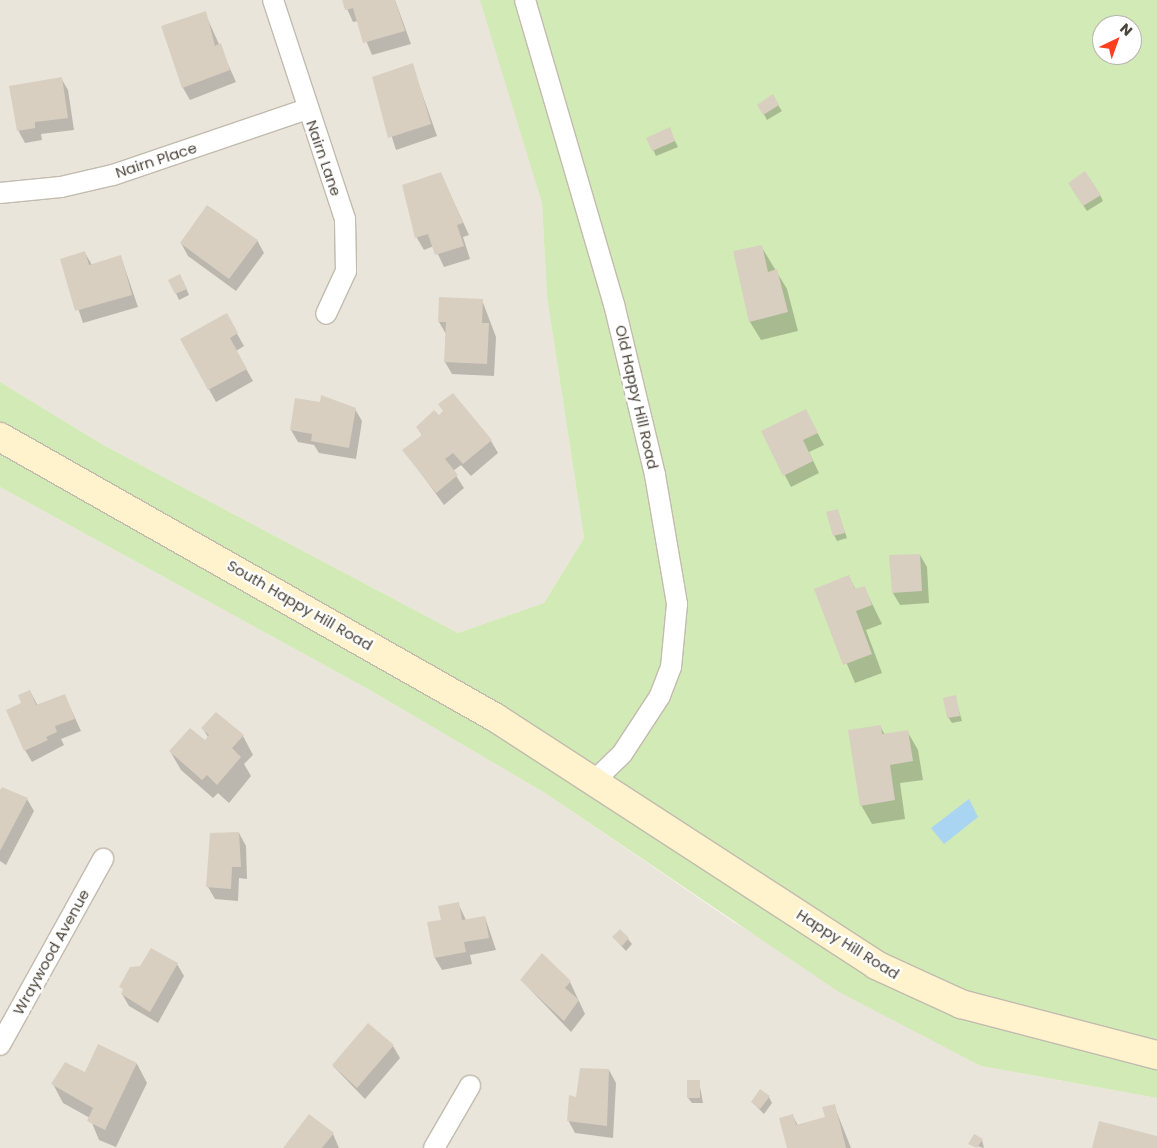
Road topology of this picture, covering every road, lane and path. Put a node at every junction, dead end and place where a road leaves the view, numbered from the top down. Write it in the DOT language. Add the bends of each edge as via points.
graph roads {
  1 [pos="273,0"];
  2 [pos="525,0"];
  3 [pos="307,109"];
  4 [pos="0,193"];
  5 [pos="326,314"];
  6 [pos="0,437"];
  7 [pos="596,780"];
  8 [pos="103,859"];
  9 [pos="0,1046"];
  10 [pos="1157,1055"];
  11 [pos="470,1086"];
  12 [pos="434,1148"];
  1 -- 3 [label="street, Nairn Lane"];
  2 -- 7 [label="street, Old Happy Hill Road" via="614,304 655,475 677,604 674,651 660,696 622,754"];
  3 -- 4 [label="street, Nairn Place" via="113,175 61,187"];
  3 -- 5 [label="street, Nairn Lane" via="345,219 349,244 346,271"];
  6 -- 7 [label="street, South Happy Hill Road" via="282,594"];
  7 -- 10 [label="street, Happy Hill Road" via="876,965 913,984 961,1004"];
  8 -- 9 [label="street, Wraywood Avenue"];
  11 -- 12 [label="street"];
}
